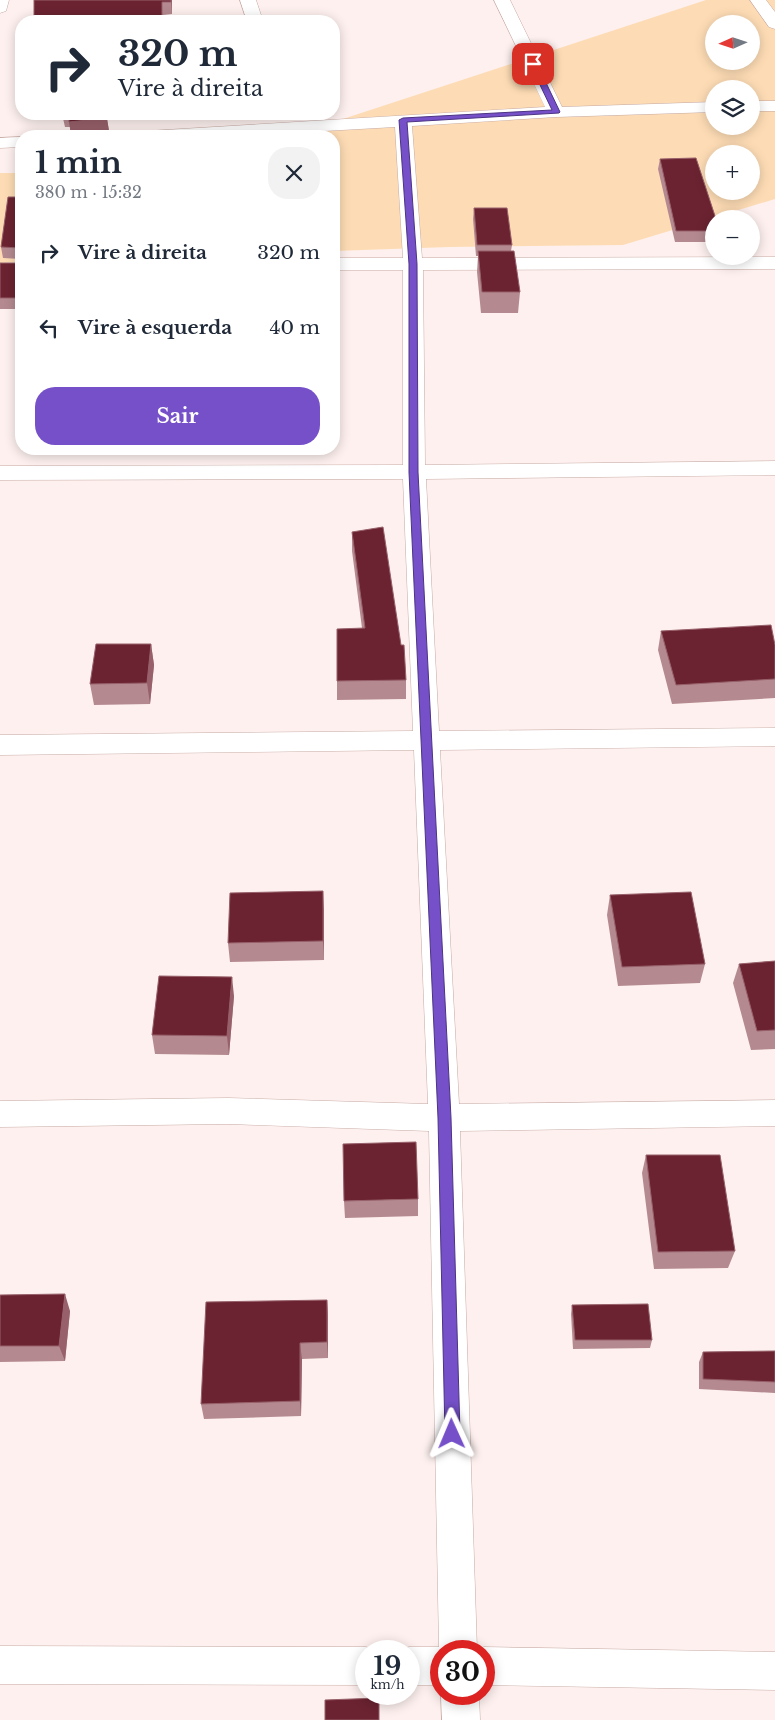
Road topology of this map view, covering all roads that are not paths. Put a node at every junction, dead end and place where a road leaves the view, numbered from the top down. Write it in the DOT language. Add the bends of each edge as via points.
graph roads {
  1 [pos="1,0"];
  2 [pos="248,0"];
  3 [pos="502,0"];
  4 [pos="758,0"];
  5 [pos="0,8"];
  6 [pos="253,15"];
  7 [pos="775,24"];
  8 [pos="760,106"];
  9 [pos="775,106"];
  10 [pos="705,107"];
  11 [pos="556,112"];
  12 [pos="403,120"];
  13 [pos="286,121"];
  14 [pos="203,130"];
  15 [pos="15,142"];
  16 [pos="0,143"];
  17 [pos="775,263"];
  18 [pos="340,264"];
  19 [pos="413,264"];
  20 [pos="775,468"];
  21 [pos="0,472"];
  22 [pos="414,472"];
  23 [pos="775,737"];
  24 [pos="427,741"];
  25 [pos="0,744"];
  26 [pos="775,1113"];
  27 [pos="0,1114"];
  28 [pos="444,1118"];
  29 [pos="458,1640"];
  30 [pos="0,1665"];
  31 [pos="355,1666"];
  32 [pos="495,1666"];
  33 [pos="775,1671"];
  34 [pos="461,1705"];
  35 [pos="462,1720"];
  1 -- 5 [label="street"];
  2 -- 6 [label="street"];
  3 -- 11 [label="street"];
  4 -- 7 [label="street"];
  8 -- 9 [label="street"];
  10 -- 11 [label="street"];
  11 -- 12 [label="street"];
  12 -- 13 [label="street"];
  12 -- 19 [label="street"];
  13 -- 14 [label="street"];
  15 -- 16 [label="street"];
  17 -- 19 [label="street"];
  18 -- 19 [label="street"];
  19 -- 22 [label="street"];
  20 -- 22 [label="street"];
  21 -- 22 [label="street"];
  22 -- 24 [label="street"];
  23 -- 24 [label="street"];
  24 -- 25 [label="street"];
  24 -- 28 [label="street"];
  26 -- 28 [label="street"];
  27 -- 28 [label="street" via="228,1111"];
  28 -- 29 [label="street"];
  30 -- 31 [label="street"];
  32 -- 33 [label="street"];
  34 -- 35 [label="street"];
}
